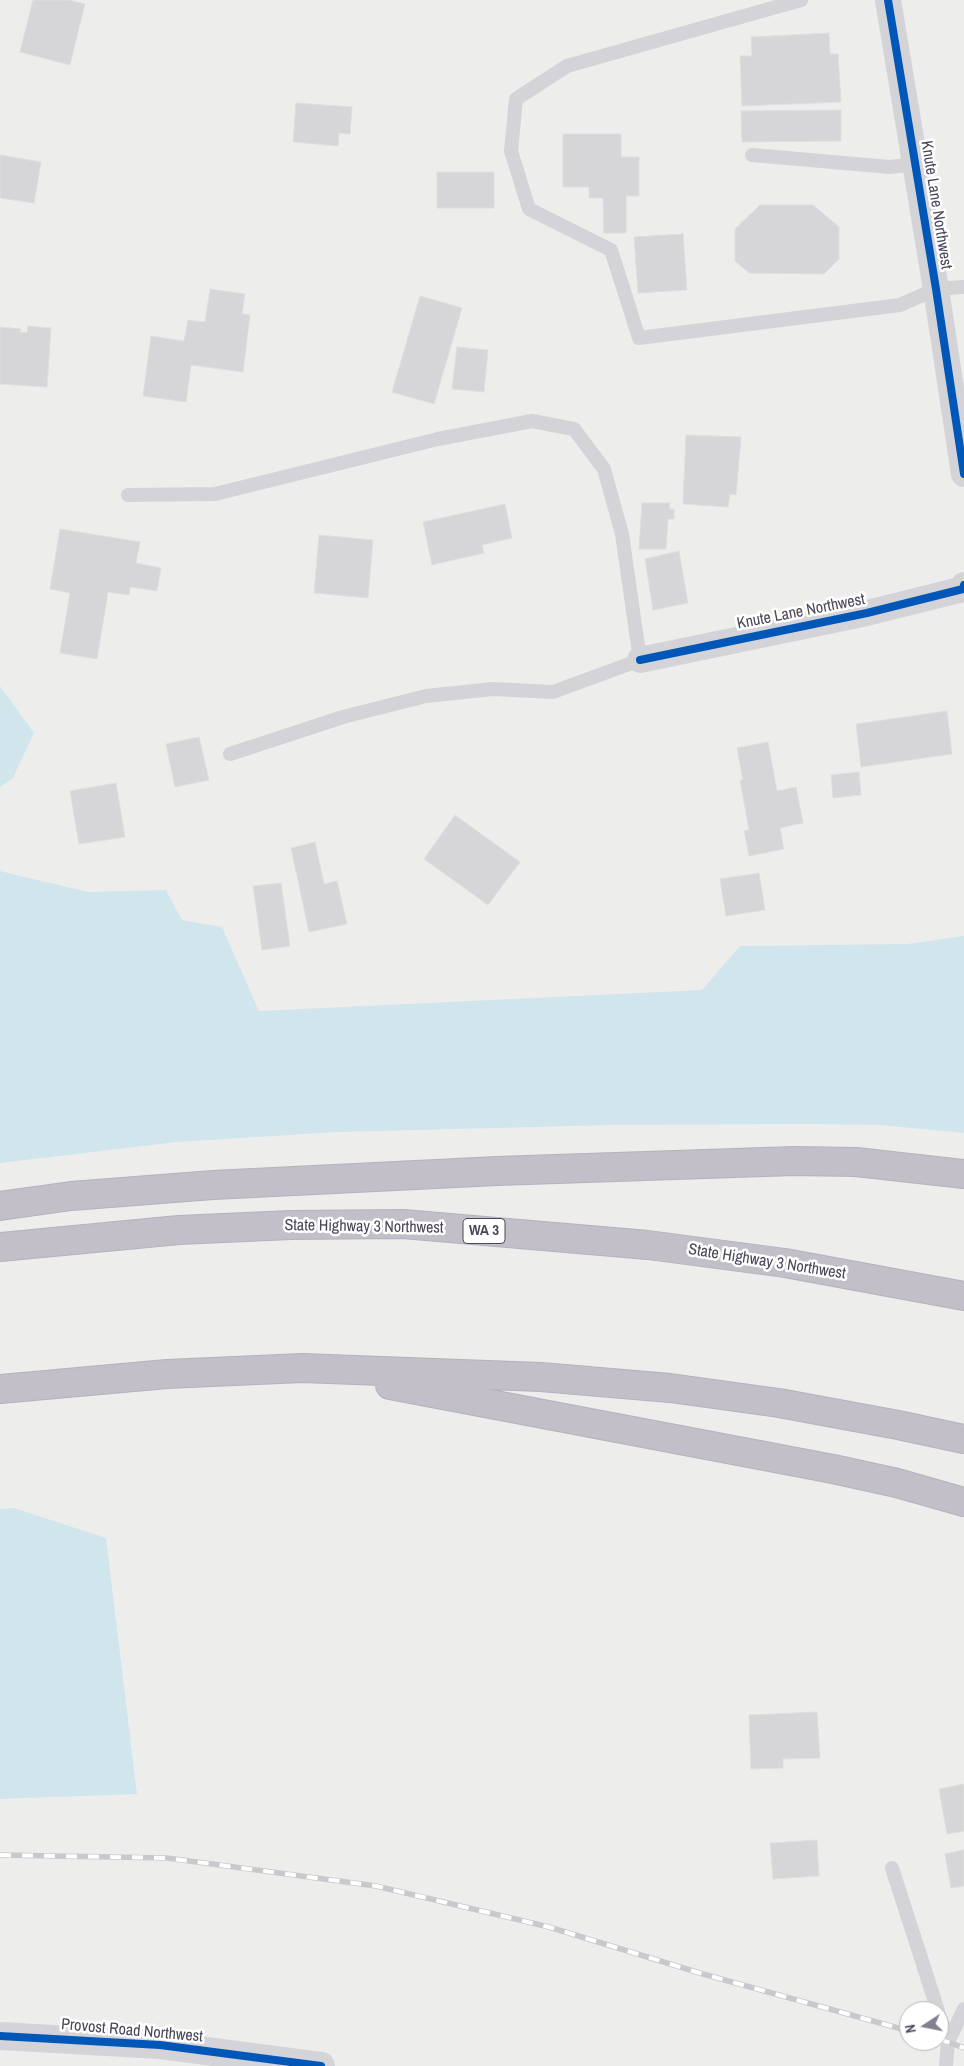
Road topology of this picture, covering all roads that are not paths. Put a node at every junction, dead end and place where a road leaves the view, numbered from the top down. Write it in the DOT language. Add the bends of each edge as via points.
graph roads {
  1 [pos="801,0"];
  2 [pos="888,0"];
  3 [pos="752,155"];
  4 [pos="916,164"];
  5 [pos="964,287"];
  6 [pos="936,289"];
  7 [pos="964,474"];
  8 [pos="128,495"];
  9 [pos="964,585"];
  10 [pos="640,660"];
  11 [pos="230,754"];
  12 [pos="964,1174"];
  13 [pos="0,1206"];
  14 [pos="0,1246"];
  15 [pos="964,1296"];
  16 [pos="302,1368"];
  17 [pos="0,1389"];
  18 [pos="964,1439"];
  19 [pos="964,1502"];
  20 [pos="892,1868"];
  21 [pos="935,2001"];
  22 [pos="964,2008"];
  23 [pos="0,2036"];
  24 [pos="949,2040"];
  25 [pos="947,2051"];
  26 [pos="321,2066"];
  27 [pos="946,2066"];
  1 -- 6 [label="lane" via="567,66 516,100 512,151 529,209 611,250 638,338 900,304"];
  2 -- 4 [label="street, Knute Lane Northwest"];
  3 -- 4 [label="lane" via="890,167"];
  4 -- 6 [label="street, Knute Lane Northwest"];
  5 -- 6 [label="lane"];
  6 -- 7 [label="street, Knute Lane Northwest"];
  8 -- 10 [label="lane" via="215,494 438,439 532,421 574,429 604,469 622,534"];
  9 -- 10 [label="street, Knute Lane Northwest" via="963,589 867,613"];
  10 -- 11 [label="lane" via="553,692 493,689 426,696 343,717"];
  12 -- 13 [label="highway" via="856,1162 794,1161 213,1185 71,1196"];
  14 -- 15 [label="highway, State Highway 3 Northwest / WA 3" via="180,1230 291,1224 403,1224 648,1245 785,1263"];
  16 -- 17 [label="highway" via="168,1374"];
  16 -- 18 [label="highway" via="541,1377 670,1388 779,1403"];
  16 -- 19 [label="highway" via="833,1469"];
  20 -- 21 [label="lane"];
  22 -- 24 [label="lane"];
  23 -- 26 [label="street, Provost Road Northwest" via="160,2045"];
  25 -- 27 [label="lane"];
}
